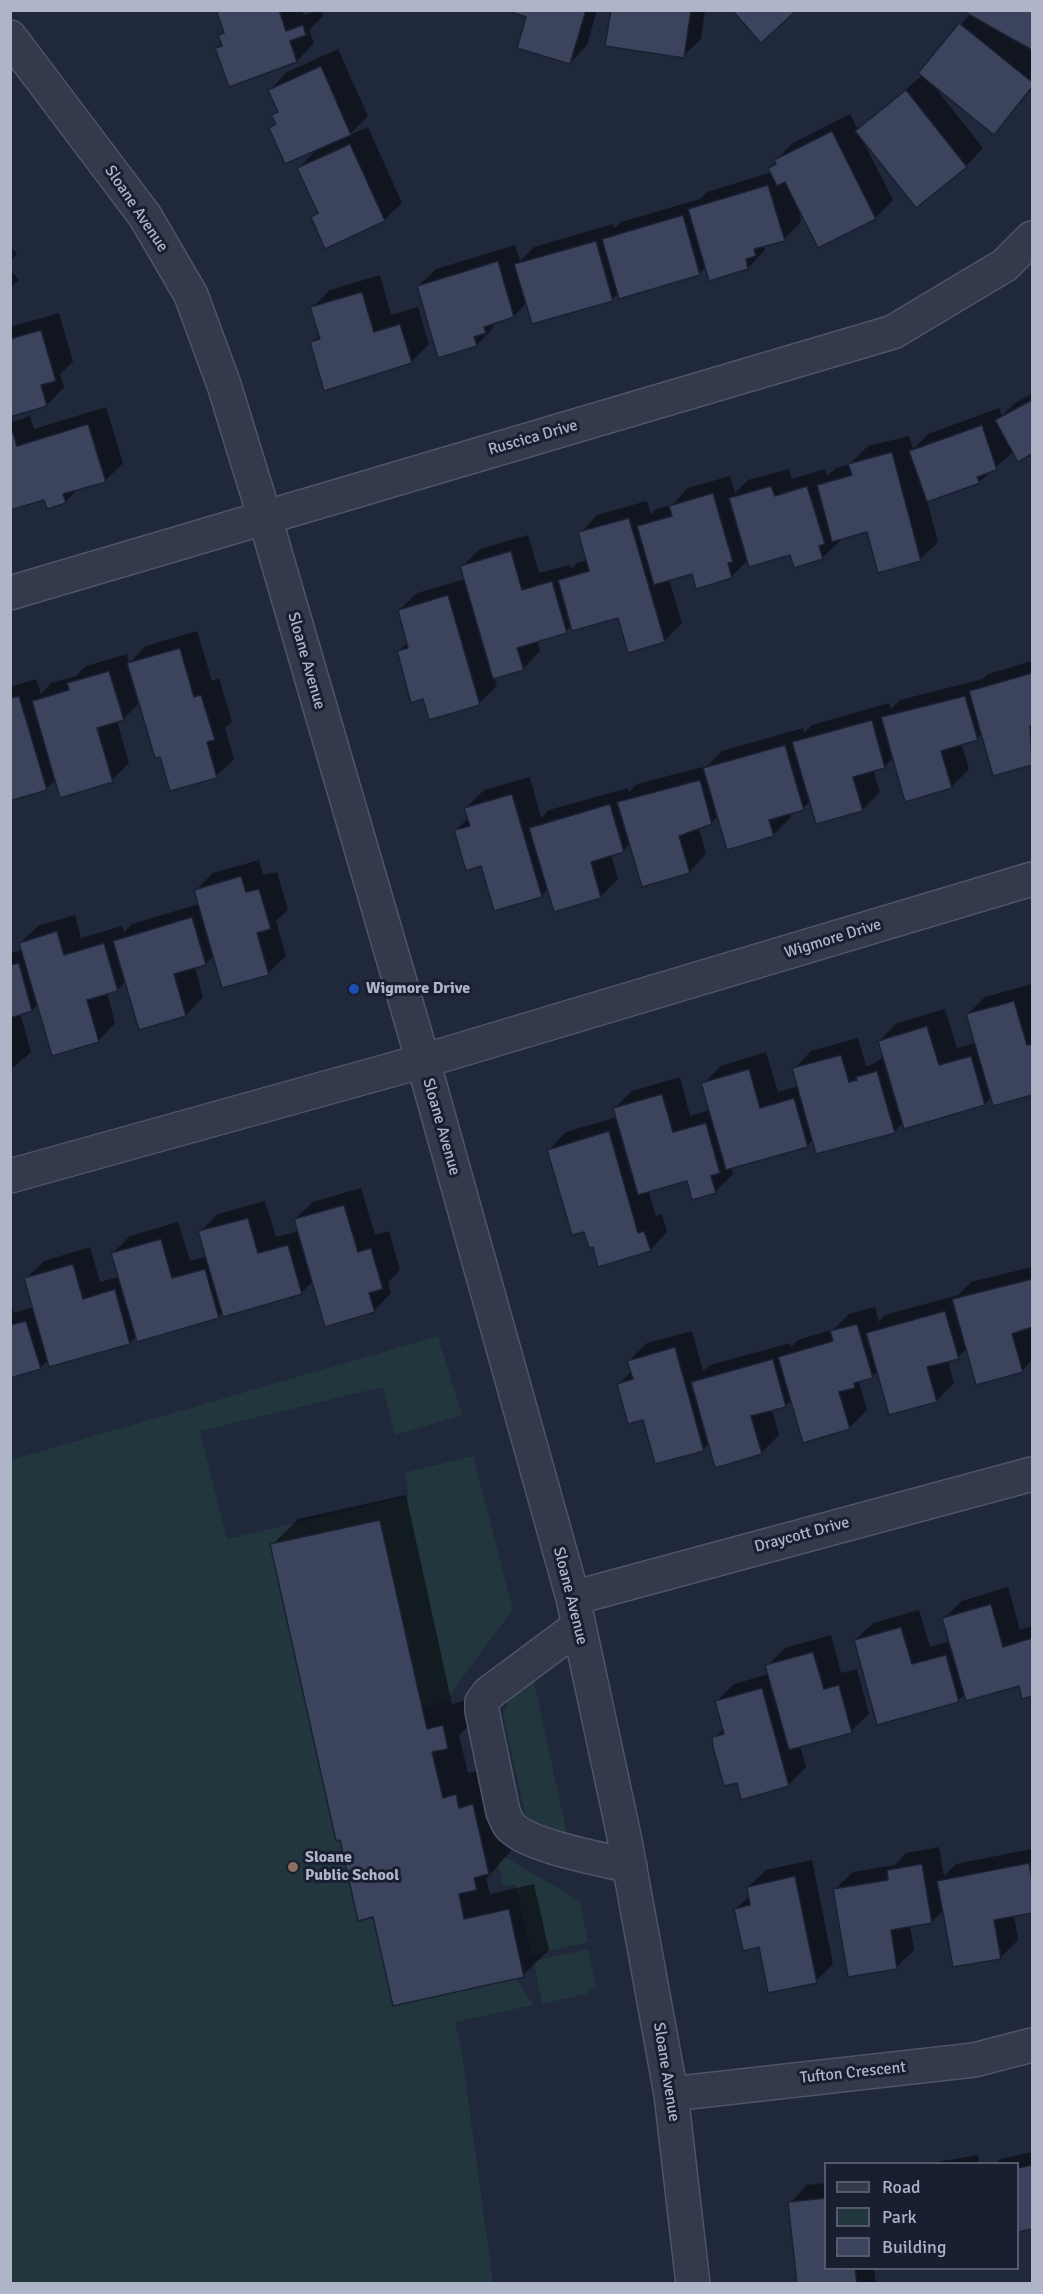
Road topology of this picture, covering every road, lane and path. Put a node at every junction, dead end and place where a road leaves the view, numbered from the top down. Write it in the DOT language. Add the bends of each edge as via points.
graph roads {
  1 [pos="10,37"];
  2 [pos="1032,238"];
  3 [pos="265,518"];
  4 [pos="10,593"];
  5 [pos="1032,879"];
  6 [pos="423,1061"];
  7 [pos="10,1176"];
  8 [pos="1032,1474"];
  9 [pos="576,1612"];
  10 [pos="630,1866"];
  11 [pos="1032,2045"];
  12 [pos="671,2094"];
  13 [pos="693,2283"];
  1 -- 3 [label="street, Sloane Avenue" via="145,216 191,295"];
  2 -- 3 [label="street, Ruscica Drive" via="1005,265 893,332"];
  3 -- 4 [label="street, Ruscica Drive"];
  3 -- 6 [label="street, Sloane Avenue"];
  5 -- 6 [label="street, Wigmore Drive"];
  6 -- 7 [label="street, Wigmore Drive"];
  6 -- 9 [label="street, Sloane Avenue"];
  8 -- 9 [label="street, Draycott Drive"];
  9 -- 10 [label="street, Sloane Avenue"];
  9 -- 10 [label="street" via="482,1702 502,1807 508,1823 521,1834"];
  10 -- 12 [label="street, Sloane Avenue"];
  11 -- 12 [label="street, Tufton Crescent" via="974,2060"];
  12 -- 13 [label="street, Sloane Avenue"];
}
